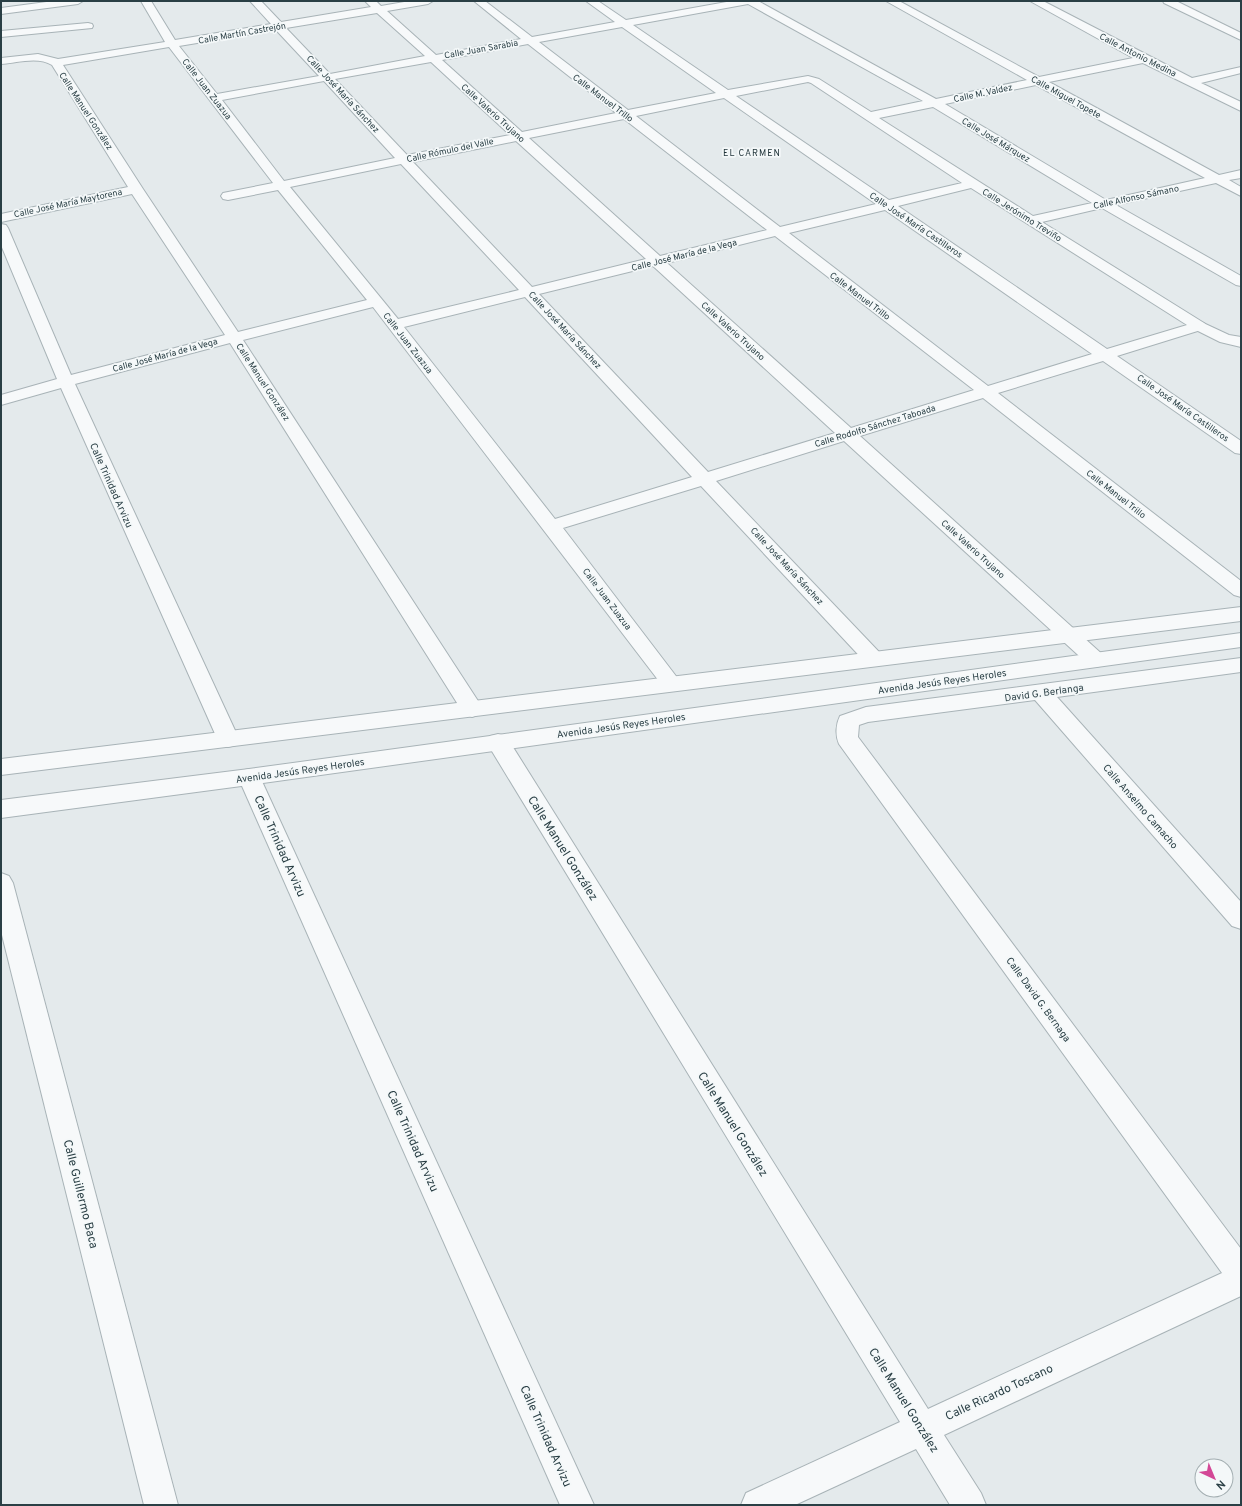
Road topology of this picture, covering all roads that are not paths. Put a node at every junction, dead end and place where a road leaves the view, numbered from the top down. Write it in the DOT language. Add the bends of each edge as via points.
graph roads {
  1 [pos="78,1"];
  2 [pos="146,1"];
  3 [pos="255,1"];
  4 [pos="428,1"];
  5 [pos="478,1"];
  6 [pos="591,1"];
  7 [pos="749,1"];
  8 [pos="891,1"];
  9 [pos="1035,1"];
  10 [pos="1168,1"];
  11 [pos="375,5"];
  12 [pos="1,11"];
  13 [pos="624,24"];
  14 [pos="88,26"];
  15 [pos="279,26"];
  16 [pos="1,34"];
  17 [pos="1241,37"];
  18 [pos="528,41"];
  19 [pos="172,44"];
  20 [pos="433,58"];
  21 [pos="1144,59"];
  22 [pos="1,61"];
  23 [pos="53,61"];
  24 [pos="1241,70"];
  25 [pos="327,77"];
  26 [pos="808,79"];
  27 [pos="1038,81"];
  28 [pos="1190,82"];
  29 [pos="726,94"];
  30 [pos="214,98"];
  31 [pos="935,103"];
  32 [pos="1241,107"];
  33 [pos="625,114"];
  34 [pos="870,116"];
  35 [pos="519,136"];
  36 [pos="404,159"];
  37 [pos="1241,174"];
  38 [pos="1217,180"];
  39 [pos="973,184"];
  40 [pos="281,185"];
  41 [pos="136,189"];
  42 [pos="1241,192"];
  43 [pos="228,196"];
  44 [pos="1104,204"];
  45 [pos="887,206"];
  46 [pos="1,218"];
  47 [pos="1031,220"];
  48 [pos="1,228"];
  49 [pos="777,232"];
  50 [pos="657,261"];
  51 [pos="1241,282"];
  52 [pos="529,292"];
  53 [pos="377,302"];
  54 [pos="394,325"];
  55 [pos="1199,326"];
  56 [pos="234,337"];
  57 [pos="1241,342"];
  58 [pos="1106,355"];
  59 [pos="66,381"];
  60 [pos="986,392"];
  61 [pos="1,400"];
  62 [pos="847,435"];
  63 [pos="1241,449"];
  64 [pos="704,478"];
  65 [pos="551,526"];
  66 [pos="1241,591"];
  67 [pos="1241,614"];
  68 [pos="1069,635"];
  69 [pos="1241,640"];
  70 [pos="874,659"];
  71 [pos="1096,660"];
  72 [pos="1241,665"];
  73 [pos="672,684"];
  74 [pos="1040,692"];
  75 [pos="472,709"];
  76 [pos="848,721"];
  77 [pos="228,739"];
  78 [pos="498,742"];
  79 [pos="1,767"];
  80 [pos="249,777"];
  81 [pos="1,809"];
  82 [pos="1,883"];
  83 [pos="1241,920"];
  84 [pos="1241,1274"];
  85 [pos="1241,1280"];
  86 [pos="921,1428"];
  87 [pos="161,1505"];
  88 [pos="577,1505"];
  89 [pos="758,1505"];
  90 [pos="969,1505"];
  1 -- 12 [label="street"];
  2 -- 19 [label="street, Calle Juan Zuazua"];
  3 -- 15 [label="street, Calle José María Sánchez"];
  4 -- 11 [label="street, Calle Martín Castrejón"];
  5 -- 18 [label="street, Calle Manuel Trillo"];
  6 -- 13 [label="street, Calle José María Castilleros"];
  7 -- 13 [label="street, Calle Juan Sarabia"];
  7 -- 31 [label="street, Calle José Márquez"];
  8 -- 27 [label="street, Calle Miguel Topete"];
  9 -- 21 [label="street, Calle Antonio Medina"];
  10 -- 17 [label="street"];
  11 -- 15 [label="street, Calle Martín Castrejón"];
  11 -- 20 [label="street, Calle Valerio Trujano"];
  13 -- 18 [label="street, Calle Juan Sarabia"];
  13 -- 29 [label="street, Calle José María Castilleros"];
  14 -- 16 [label="street"];
  15 -- 19 [label="street, Calle Martín Castrejón"];
  15 -- 25 [label="street, Calle José María Sánchez"];
  18 -- 20 [label="street, Calle Juan Sarabia"];
  18 -- 33 [label="street, Calle Manuel Trillo"];
  19 -- 23 [label="street, Calle Martín Castrejón"];
  19 -- 30 [label="street, Calle Juan Zuazua"];
  20 -- 25 [label="street, Calle Juan Sarabia"];
  20 -- 35 [label="street, Calle Valerio Trujano"];
  21 -- 27 [label="street, Calle M. Valdez"];
  21 -- 28 [label="street, Calle Antonio Medina"];
  22 -- 23 [label="street, Calle Martín Castrejón" via="32,58"];
  23 -- 41 [label="street, Calle Manuel González"];
  24 -- 28 [label="street"];
  25 -- 30 [label="street, Calle Juan Sarabia"];
  25 -- 36 [label="street, Calle José María Sánchez"];
  26 -- 29 [label="street, Calle Rómulo del Valle"];
  26 -- 34 [label="street, Calle Jerónimo Treviño"];
  27 -- 31 [label="street, Calle M. Valdez"];
  27 -- 38 [label="street, Calle Miguel Topete"];
  28 -- 32 [label="street, Calle Antonio Medina"];
  29 -- 33 [label="street, Calle Rómulo del Valle"];
  29 -- 45 [label="street, Calle José María Castilleros"];
  30 -- 40 [label="street, Calle Juan Zuazua"];
  31 -- 34 [label="street, Calle M. Valdez"];
  31 -- 44 [label="street, Calle José Márquez"];
  33 -- 35 [label="street, Calle Rómulo del Valle"];
  33 -- 49 [label="street, Calle Manuel Trillo"];
  34 -- 39 [label="street, Calle Jerónimo Treviño"];
  35 -- 36 [label="street, Calle Rómulo del Valle"];
  35 -- 50 [label="street, Calle Valerio Trujano"];
  36 -- 40 [label="street, Calle Rómulo del Valle"];
  36 -- 52 [label="street, Calle José María Sánchez"];
  37 -- 38 [label="street, Calle Alfonso Sámano"];
  38 -- 42 [label="street, Calle Miguel Topete"];
  38 -- 44 [label="street, Calle Alfonso Sámano"];
  39 -- 45 [label="street, Calle José María de la Vega"];
  39 -- 47 [label="street, Calle Jerónimo Treviño"];
  40 -- 43 [label="street, Calle Rómulo del Valle"];
  40 -- 53 [label="street, Calle Juan Zuazua"];
  41 -- 46 [label="street, Calle José María Maytorena"];
  41 -- 56 [label="street, Calle Manuel González"];
  44 -- 47 [label="street, Calle Alfonso Sámano"];
  44 -- 51 [label="street, Calle José Márquez"];
  45 -- 49 [label="street, Calle José María de la Vega"];
  45 -- 58 [label="street, Calle José María Castilleros"];
  47 -- 55 [label="street, Calle Jerónimo Treviño"];
  48 -- 59 [label="street, Calle Trinidad Arvizu"];
  49 -- 50 [label="street, Calle José María de la Vega"];
  49 -- 60 [label="street, Calle Manuel Trillo"];
  50 -- 52 [label="street, Calle José María de la Vega"];
  50 -- 62 [label="street, Calle Valerio Trujano"];
  52 -- 54 [label="street, Calle José María de la Vega"];
  52 -- 64 [label="street, Calle José María Sánchez"];
  53 -- 54 [label="street, Calle Juan Zuazua"];
  53 -- 56 [label="street, Calle José María de la Vega"];
  54 -- 65 [label="street, Calle Juan Zuazua"];
  55 -- 57 [label="street, Calle Jerónimo Treviño" via="1225,339"];
  55 -- 58 [label="street, Calle Rodolfo Sánchez Taboada"];
  56 -- 59 [label="street, Calle José María de la Vega"];
  56 -- 75 [label="street, Calle Manuel González"];
  58 -- 60 [label="street, Calle Rodolfo Sánchez Taboada"];
  58 -- 63 [label="street, Calle José María Castilleros"];
  59 -- 61 [label="street, Calle José María de la Vega"];
  59 -- 77 [label="street, Calle Trinidad Arvizu"];
  60 -- 62 [label="street, Calle Rodolfo Sánchez Taboada"];
  60 -- 66 [label="street, Calle Manuel Trillo"];
  62 -- 64 [label="street, Calle Rodolfo Sánchez Taboada"];
  62 -- 68 [label="street, Calle Valerio Trujano"];
  64 -- 65 [label="street, Calle Rodolfo Sánchez Taboada"];
  64 -- 70 [label="street, Calle José María Sánchez"];
  65 -- 73 [label="street, Calle Juan Zuazua"];
  67 -- 68 [label="street"];
  68 -- 70 [label="street"];
  68 -- 71 [label="street, Calle Valerio Trujano"];
  69 -- 71 [label="street, Avenida Jesús Reyes Heroles"];
  70 -- 73 [label="street"];
  71 -- 78 [label="street, Avenida Jesús Reyes Heroles"];
  72 -- 74 [label="street, David G. Berlanga"];
  73 -- 75 [label="street"];
  74 -- 76 [label="street, David G. Berlanga" via="866,715"];
  74 -- 83 [label="street, Calle Anselmo Camacho"];
  75 -- 77 [label="street"];
  76 -- 84 [label="street, Calle David G. Bernaga" via="847,738"];
  77 -- 79 [label="street"];
  78 -- 80 [label="street, Avenida Jesús Reyes Heroles"];
  78 -- 86 [label="street, Calle Manuel González"];
  80 -- 81 [label="street, Avenida Jesús Reyes Heroles"];
  80 -- 88 [label="street, Calle Trinidad Arvizu"];
  82 -- 87 [label="street, Calle Guillermo Baca"];
  85 -- 86 [label="street, Calle Ricardo Toscano"];
  86 -- 89 [label="street, Calle Ricardo Toscano"];
  86 -- 90 [label="street, Calle Manuel González"];
}
